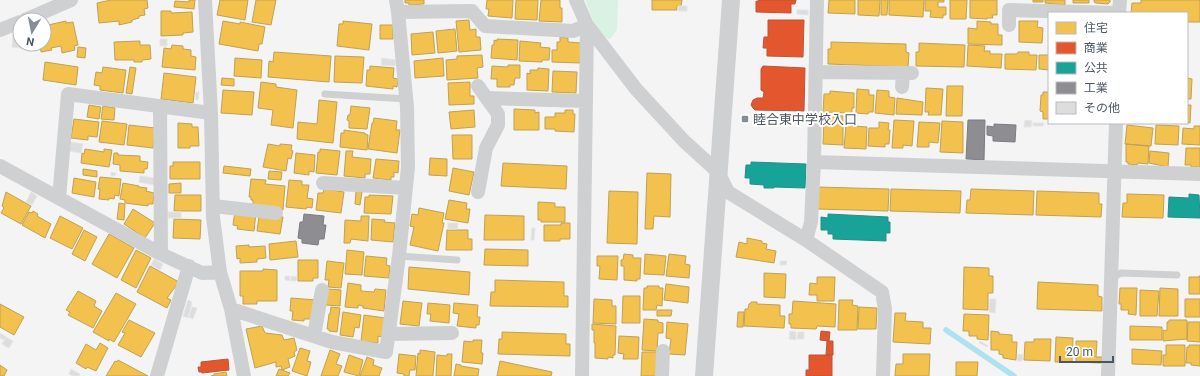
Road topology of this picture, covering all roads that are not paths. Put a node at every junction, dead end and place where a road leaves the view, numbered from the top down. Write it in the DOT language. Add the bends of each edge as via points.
graph roads {
  1 [pos="71,0"];
  2 [pos="205,0"];
  3 [pos="576,0"];
  4 [pos="731,0"];
  5 [pos="817,0"];
  6 [pos="1120,0"];
  7 [pos="1009,5"];
  8 [pos="397,6"];
  9 [pos="43,12"];
  10 [pos="1106,12"];
  11 [pos="1120,12"];
  12 [pos="12,25"];
  13 [pos="587,25"];
  14 [pos="1009,25"];
  15 [pos="0,30"];
  16 [pos="816,72"];
  17 [pos="478,86"];
  18 [pos="902,88"];
  19 [pos="325,94"];
  20 [pos="487,98"];
  21 [pos="407,99"];
  22 [pos="586,101"];
  23 [pos="160,106"];
  24 [pos="211,113"];
  25 [pos="1116,124"];
  26 [pos="814,162"];
  27 [pos="0,166"];
  28 [pos="718,172"];
  29 [pos="1114,172"];
  30 [pos="1200,174"];
  31 [pos="323,183"];
  32 [pos="406,188"];
  33 [pos="478,192"];
  34 [pos="59,198"];
  35 [pos="213,206"];
  36 [pos="276,213"];
  37 [pos="806,240"];
  38 [pos="161,254"];
  39 [pos="399,256"];
  40 [pos="457,260"];
  41 [pos="189,266"];
  42 [pos="220,272"];
  43 [pos="1177,275"];
  44 [pos="1111,278"];
  45 [pos="322,290"];
  46 [pos="231,309"];
  47 [pos="452,333"];
  48 [pos="389,334"];
  49 [pos="314,336"];
  50 [pos="663,351"];
  51 [pos="157,376"];
  52 [pos="244,376"];
  53 [pos="582,376"];
  54 [pos="662,376"];
  55 [pos="704,376"];
  56 [pos="883,376"];
  57 [pos="1108,376"];
  1 -- 9 [label="street"];
  2 -- 24 [label="street"];
  3 -- 13 [label="street"];
  4 -- 28 [label="street"];
  5 -- 16 [label="street"];
  6 -- 11 [label="street"];
  7 -- 10 [label="street"];
  7 -- 14 [label="street"];
  8 -- 13 [label="street" via="472,11 485,26 573,31"];
  8 -- 21 [label="street"];
  12 -- 15 [label="street"];
  13 -- 22 [label="street"];
  13 -- 28 [label="street" via="636,89 684,141"];
  16 -- 18 [label="street" via="908,73"];
  16 -- 26 [label="street"];
  17 -- 20 [label="street"];
  19 -- 21 [label="lane"];
  20 -- 22 [label="street"];
  20 -- 33 [label="street" via="498,114 498,125 486,148"];
  21 -- 32 [label="street"];
  22 -- 53 [label="street"];
  23 -- 24 [label="street"];
  23 -- 34 [label="street" via="68,94"];
  23 -- 38 [label="street"];
  24 -- 35 [label="street"];
  25 -- 29 [label="street"];
  26 -- 29 [label="street"];
  26 -- 37 [label="street" via="811,222"];
  27 -- 34 [label="street"];
  28 -- 37 [label="street" via="728,192"];
  28 -- 55 [label="street"];
  29 -- 30 [label="street"];
  29 -- 44 [label="street"];
  31 -- 32 [label="street"];
  32 -- 39 [label="street"];
  34 -- 38 [label="street"];
  35 -- 36 [label="street"];
  35 -- 42 [label="street"];
  37 -- 56 [label="street" via="882,292 885,309"];
  38 -- 41 [label="street"];
  39 -- 40 [label="lane"];
  39 -- 48 [label="street"];
  41 -- 42 [label="street" via="202,273"];
  41 -- 51 [label="street"];
  42 -- 46 [label="street"];
  43 -- 44 [label="lane" via="1121,273"];
  44 -- 57 [label="street"];
  45 -- 49 [label="street"];
  46 -- 49 [label="street"];
  46 -- 52 [label="street"];
  47 -- 48 [label="street"];
  48 -- 49 [label="street" via="386,352"];
  50 -- 54 [label="street"];
}
